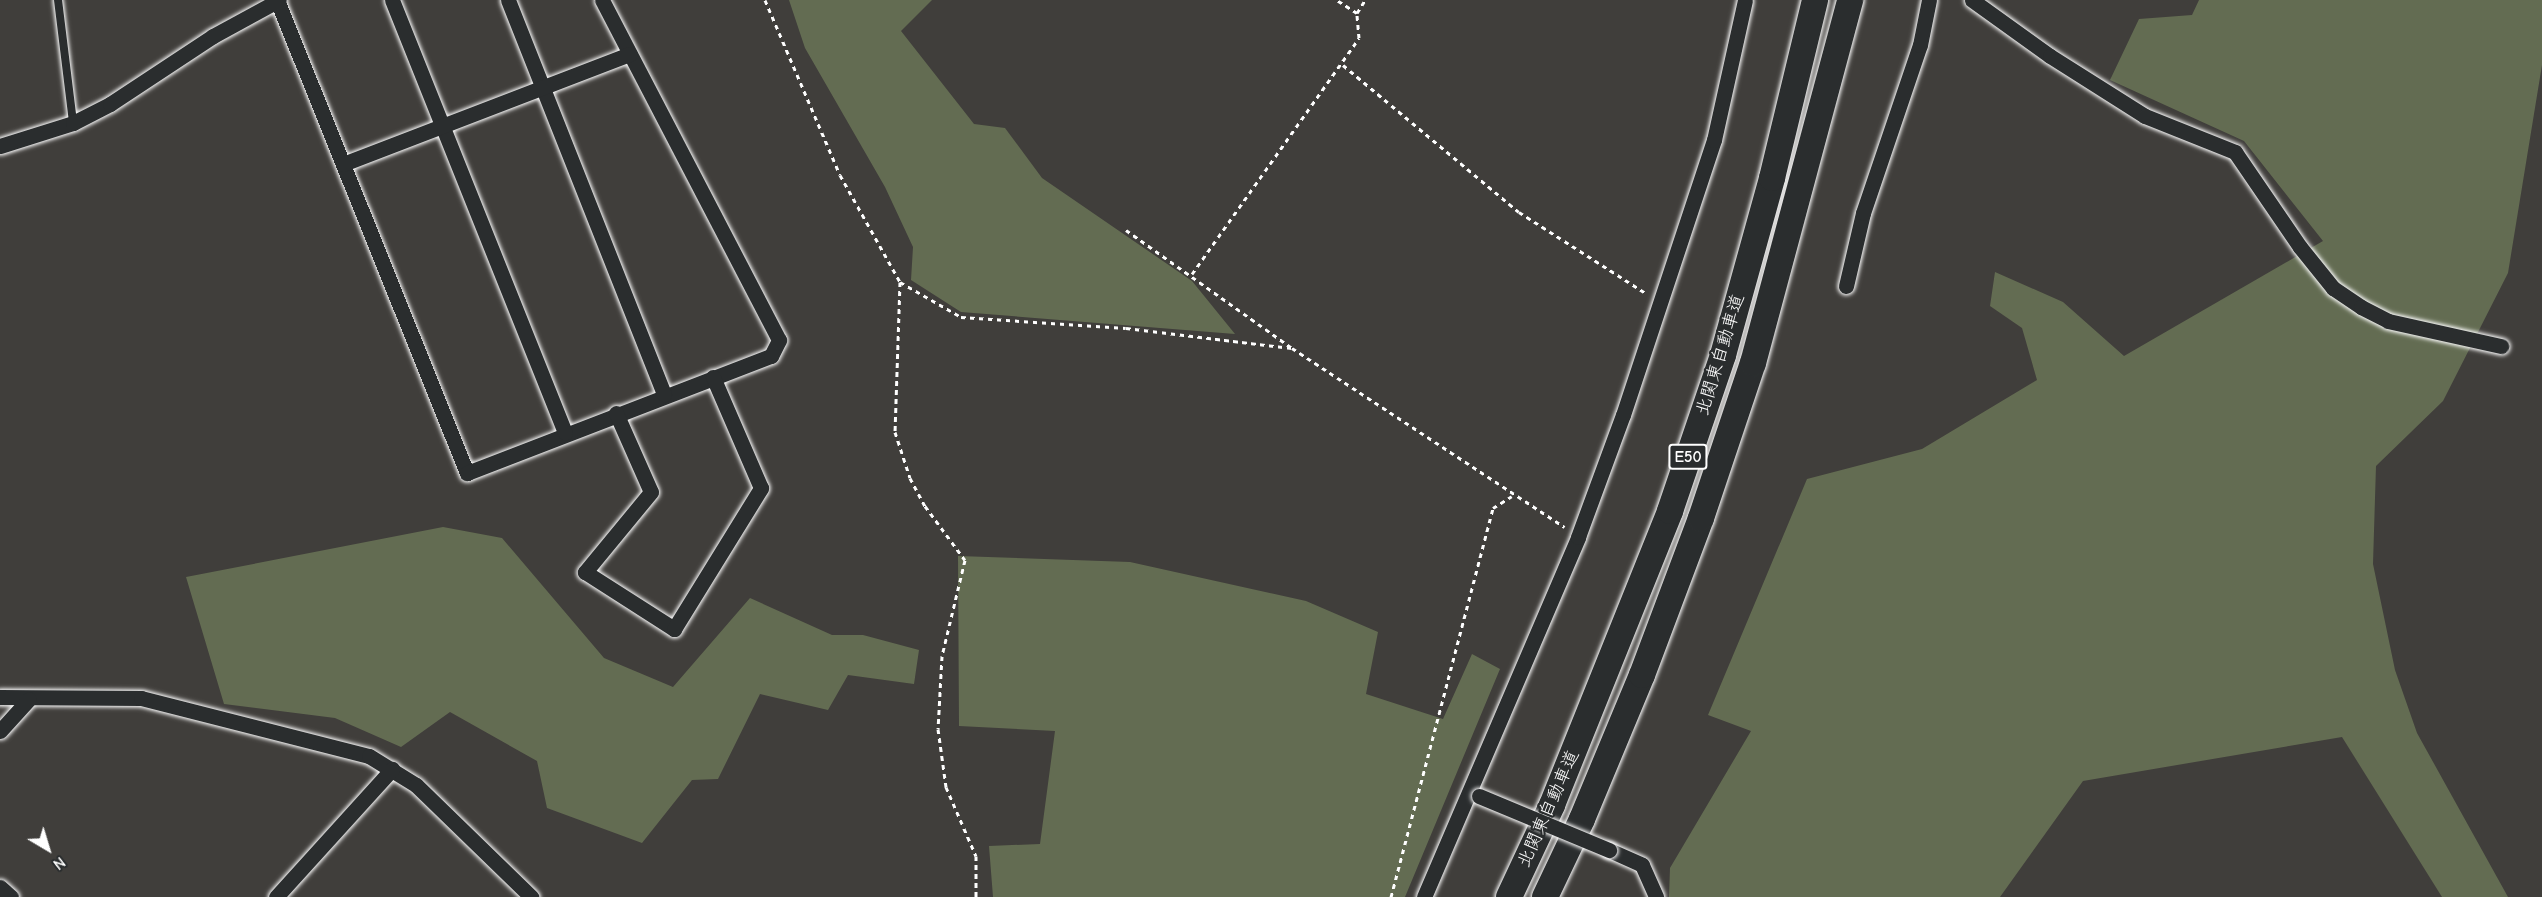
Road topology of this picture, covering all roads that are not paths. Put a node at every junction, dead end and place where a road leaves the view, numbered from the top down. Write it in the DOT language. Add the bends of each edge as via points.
graph roads {
  1 [pos="58,0"];
  2 [pos="278,0"];
  3 [pos="392,0"];
  4 [pos="508,0"];
  5 [pos="603,0"];
  6 [pos="1745,0"];
  7 [pos="1815,0"];
  8 [pos="1850,0"];
  9 [pos="1929,0"];
  10 [pos="1972,0"];
  11 [pos="630,54"];
  12 [pos="543,86"];
  13 [pos="73,123"];
  14 [pos="442,126"];
  15 [pos="0,144"];
  16 [pos="343,164"];
  17 [pos="1846,286"];
  18 [pos="2501,346"];
  19 [pos="713,377"];
  20 [pos="664,394"];
  21 [pos="616,413"];
  22 [pos="565,434"];
  23 [pos="0,697"];
  24 [pos="29,699"];
  25 [pos="0,731"];
  26 [pos="392,769"];
  27 [pos="1473,794"];
  28 [pos="0,887"];
  29 [pos="11,897"];
  30 [pos="276,897"];
  31 [pos="531,897"];
  32 [pos="1424,897"];
  33 [pos="1509,897"];
  34 [pos="1545,897"];
  35 [pos="1656,897"];
  1 -- 13 [label="lane"];
  2 -- 13 [label="street"];
  2 -- 16 [label="street"];
  3 -- 14 [label="street"];
  4 -- 12 [label="street"];
  5 -- 11 [label="street"];
  6 -- 27 [label="street" via="1714,140 1663,300 1578,537"];
  7 -- 33 [label="highway, 北関東自動車道 / E50" via="1772,178 1723,355 1670,511 1552,805"];
  8 -- 34 [label="highway, 北関東自動車道 / E50" via="1753,363 1701,519 1637,686"];
  9 -- 17 [label="street" via="1920,45 1863,213"];
  10 -- 18 [label="street" via="2050,56 2145,116 2235,152 2326,280 2361,307 2396,323"];
  11 -- 12 [label="street"];
  11 -- 19 [label="street" via="779,340 771,356"];
  12 -- 14 [label="street"];
  12 -- 20 [label="street"];
  13 -- 15 [label="street"];
  14 -- 16 [label="street"];
  14 -- 22 [label="street"];
  16 -- 22 [label="street" via="467,473"];
  19 -- 20 [label="street"];
  19 -- 21 [label="street" via="761,488 674,629 585,572 651,492"];
  20 -- 21 [label="street"];
  21 -- 22 [label="street"];
  23 -- 24 [label="street"];
  24 -- 25 [label="street"];
  24 -- 26 [label="street" via="141,698 358,753"];
  26 -- 30 [label="street"];
  26 -- 31 [label="street" via="416,785"];
  27 -- 32 [label="street"];
  27 -- 35 [label="street, bridge" via="1642,865"];
  28 -- 29 [label="street"];
}
